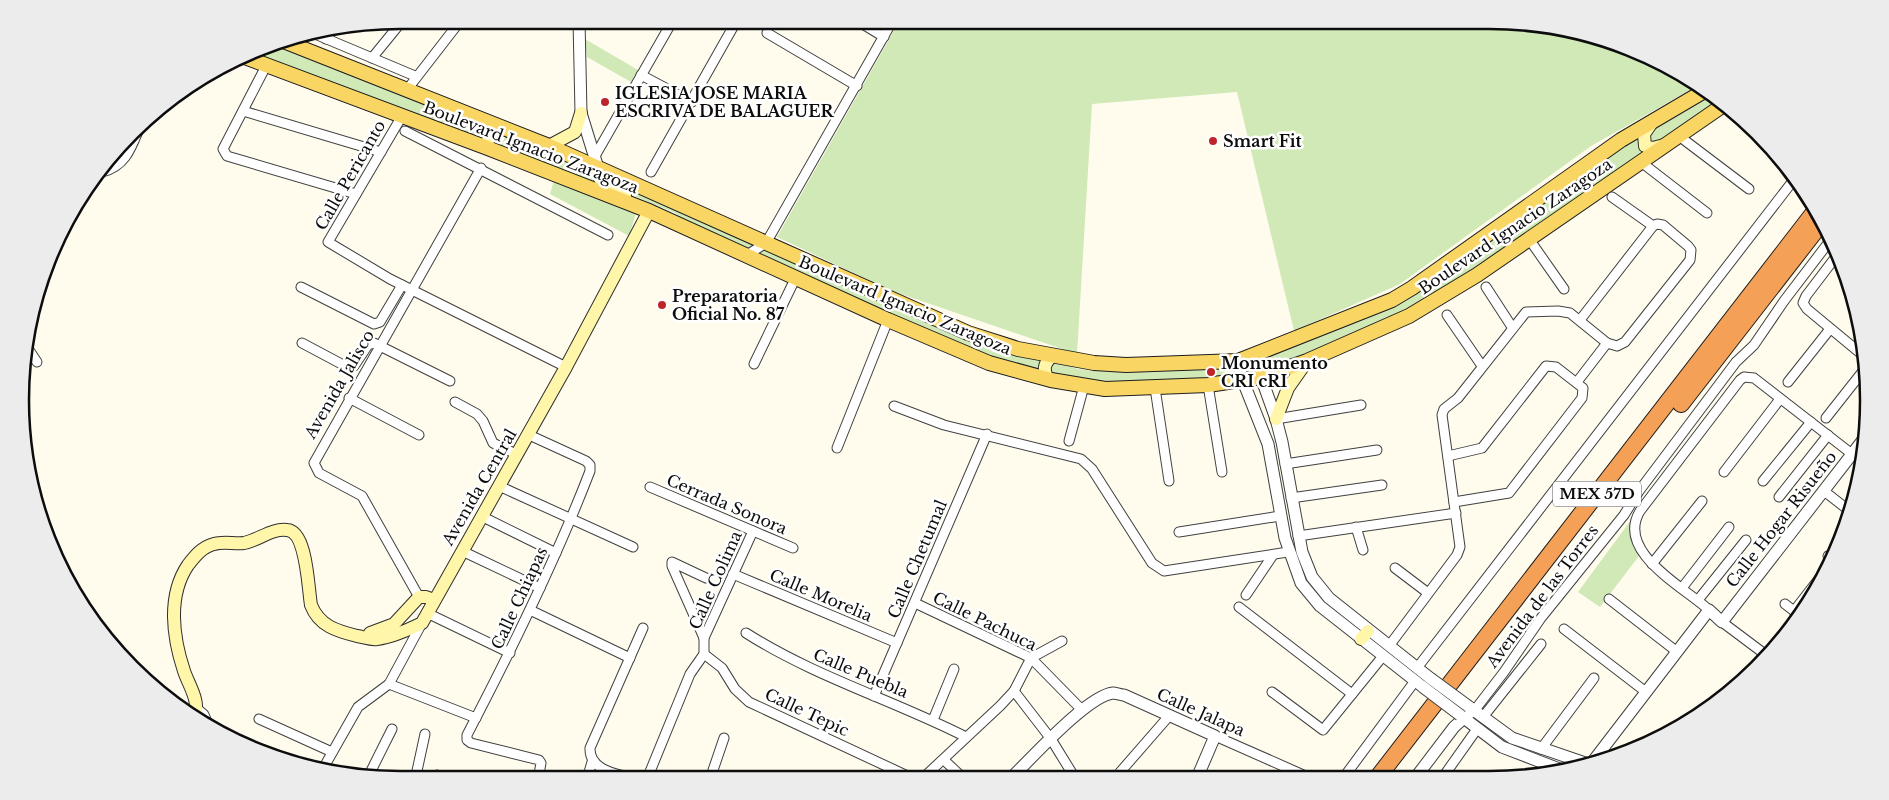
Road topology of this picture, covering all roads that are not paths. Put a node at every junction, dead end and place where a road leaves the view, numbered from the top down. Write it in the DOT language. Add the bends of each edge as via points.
graph roads {
  1 [pos="396,29"];
  2 [pos="454,29"];
  3 [pos="579,29"];
  4 [pos="668,29"];
  5 [pos="732,29"];
  6 [pos="871,29"];
  7 [pos="888,29"];
  8 [pos="767,33"];
  9 [pos="328,36"];
  10 [pos="322,37"];
  11 [pos="884,37"];
  12 [pos="326,39"];
  13 [pos="294,44"];
  14 [pos="372,58"];
  15 [pos="251,60"];
  16 [pos="266,66"];
  17 [pos="641,75"];
  18 [pos="415,76"];
  19 [pos="857,86"];
  20 [pos="406,91"];
  21 [pos="1699,94"];
  22 [pos="692,102"];
  23 [pos="1719,109"];
  24 [pos="243,111"];
  25 [pos="581,114"];
  26 [pos="402,116"];
  27 [pos="1655,120"];
  28 [pos="495,125"];
  29 [pos="405,131"];
  30 [pos="1674,139"];
  31 [pos="132,142"];
  32 [pos="549,146"];
  33 [pos="486,147"];
  34 [pos="381,152"];
  35 [pos="596,162"];
  36 [pos="1641,162"];
  37 [pos="481,168"];
  38 [pos="109,169"];
  39 [pos="651,172"];
  40 [pos="1791,184"];
  41 [pos="1749,189"];
  42 [pos="356,194"];
  43 [pos="1612,197"];
  44 [pos="650,211"];
  45 [pos="1707,213"];
  46 [pos="1812,216"];
  47 [pos="1653,226"];
  48 [pos="1818,228"];
  49 [pos="692,230"];
  50 [pos="608,235"];
  51 [pos="1529,239"];
  52 [pos="766,242"];
  53 [pos="1826,245"];
  54 [pos="747,254"];
  55 [pos="1833,261"];
  56 [pos="796,277"];
  57 [pos="402,285"];
  58 [pos="301,287"];
  59 [pos="1486,287"];
  60 [pos="1564,289"];
  61 [pos="412,290"];
  62 [pos="1447,315"];
  63 [pos="888,320"];
  64 [pos="1580,320"];
  65 [pos="1512,327"];
  66 [pos="1830,329"];
  67 [pos="302,343"];
  68 [pos="1608,343"];
  69 [pos="379,346"];
  70 [pos="1857,350"];
  71 [pos="32,354"];
  72 [pos="1256,355"];
  73 [pos="1053,356"];
  74 [pos="1238,361"];
  75 [pos="1306,361"];
  76 [pos="37,362"];
  77 [pos="754,364"];
  78 [pos="1482,366"];
  79 [pos="566,367"];
  80 [pos="1859,376"];
  81 [pos="1260,378"];
  82 [pos="1051,380"];
  83 [pos="1243,381"];
  84 [pos="450,382"];
  85 [pos="1577,382"];
  86 [pos="1788,382"];
  87 [pos="1208,385"];
  88 [pos="1084,386"];
  89 [pos="1155,388"];
  90 [pos="349,398"];
  91 [pos="1780,399"];
  92 [pos="454,402"];
  93 [pos="1361,405"];
  94 [pos="894,406"];
  95 [pos="1826,418"];
  96 [pos="1276,419"];
  97 [pos="1811,422"];
  98 [pos="527,434"];
  99 [pos="987,434"];
  100 [pos="419,435"];
  101 [pos="1828,435"];
  102 [pos="1069,441"];
  103 [pos="837,448"];
  104 [pos="1857,448"];
  105 [pos="1377,450"];
  106 [pos="516,454"];
  107 [pos="1852,454"];
  108 [pos="1448,456"];
  109 [pos="1286,464"];
  110 [pos="1222,472"];
  111 [pos="1724,472"];
  112 [pos="1169,481"];
  113 [pos="1763,481"];
  114 [pos="1382,485"];
  115 [pos="499,486"];
  116 [pos="650,487"];
  117 [pos="1824,490"];
  118 [pos="1779,497"];
  119 [pos="1291,498"];
  120 [pos="1702,501"];
  121 [pos="1454,502"];
  122 [pos="1845,505"];
  123 [pos="1456,513"];
  124 [pos="481,516"];
  125 [pos="1280,516"];
  126 [pos="572,519"];
  127 [pos="1356,527"];
  128 [pos="1729,527"];
  129 [pos="754,531"];
  130 [pos="1179,532"];
  131 [pos="1298,536"];
  132 [pos="1746,540"];
  133 [pos="632,547"];
  134 [pos="793,548"];
  135 [pos="1363,550"];
  136 [pos="462,551"];
  137 [pos="1288,552"];
  138 [pos="556,553"];
  139 [pos="1273,555"];
  140 [pos="1652,564"];
  141 [pos="1395,568"];
  142 [pos="733,574"];
  143 [pos="706,578"];
  144 [pos="540,588"];
  145 [pos="1682,588"];
  146 [pos="1428,593"];
  147 [pos="1246,595"];
  148 [pos="419,597"];
  149 [pos="1609,599"];
  150 [pos="434,600"];
  151 [pos="1698,600"];
  152 [pos="915,603"];
  153 [pos="1785,604"];
  154 [pos="1799,605"];
  155 [pos="1239,607"];
  156 [pos="530,610"];
  157 [pos="1709,610"];
  158 [pos="1794,611"];
  159 [pos="424,618"];
  160 [pos="1722,622"];
  161 [pos="644,628"];
  162 [pos="1564,629"];
  163 [pos="746,633"];
  164 [pos="1365,635"];
  165 [pos="358,636"];
  166 [pos="704,638"];
  167 [pos="1062,641"];
  168 [pos="897,643"];
  169 [pos="1541,644"];
  170 [pos="1386,651"];
  171 [pos="1676,652"];
  172 [pos="1762,652"];
  173 [pos="510,653"];
  174 [pos="704,654"];
  175 [pos="630,658"];
  176 [pos="1032,658"];
  177 [pos="1417,668"];
  178 [pos="954,669"];
  179 [pos="1594,678"];
  180 [pos="1423,682"];
  181 [pos="389,684"];
  182 [pos="1014,691"];
  183 [pos="1272,692"];
  184 [pos="1646,692"];
  185 [pos="1352,694"];
  186 [pos="874,696"];
  187 [pos="195,709"];
  188 [pos="1082,710"];
  189 [pos="1470,714"];
  190 [pos="1169,716"];
  191 [pos="476,718"];
  192 [pos="260,719"];
  193 [pos="933,720"];
  194 [pos="1477,728"];
  195 [pos="392,730"];
  196 [pos="425,734"];
  197 [pos="1215,736"];
  198 [pos="966,737"];
  199 [pos="724,738"];
  200 [pos="1051,739"];
  201 [pos="1541,749"];
  202 [pos="332,752"];
  203 [pos="1598,755"];
  204 [pos="944,760"];
  205 [pos="1577,761"];
  206 [pos="592,762"];
  207 [pos="326,764"];
  208 [pos="1551,766"];
  209 [pos="372,770"];
  210 [pos="417,771"];
  211 [pos="540,771"];
  212 [pos="590,771"];
  213 [pos="611,771"];
  214 [pos="650,771"];
  215 [pos="713,771"];
  216 [pos="899,771"];
  217 [pos="931,771"];
  218 [pos="956,771"];
  219 [pos="1018,771"];
  220 [pos="1071,771"];
  221 [pos="1120,771"];
  222 [pos="1200,771"];
  223 [pos="1294,771"];
  224 [pos="1349,771"];
  225 [pos="1383,771"];
  226 [pos="1396,771"];
  227 [pos="1420,771"];
  228 [pos="1447,771"];
  1 -- 14 [label="street"];
  2 -- 18 [label="street"];
  3 -- 25 [label="street"];
  4 -- 17 [label="street"];
  5 -- 22 [label="street"];
  6 -- 11 [label="street"];
  7 -- 11 [label="street"];
  8 -- 19 [label="street"];
  9 -- 12 [label="street"];
  10 -- 12 [label="street"];
  11 -- 19 [label="street"];
  12 -- 14 [label="street"];
  13 -- 20 [label="main road, Boulevard Ignacio Zaragoza"];
  14 -- 18 [label="street"];
  15 -- 16 [label="main road, Boulevard Ignacio Zaragoza"];
  16 -- 24 [label="street"];
  16 -- 26 [label="main road, Boulevard Ignacio Zaragoza"];
  17 -- 22 [label="street"];
  17 -- 35 [label="street"];
  18 -- 20 [label="street"];
  19 -- 52 [label="street"];
  20 -- 28 [label="main road, Boulevard Ignacio Zaragoza"];
  21 -- 27 [label="main road, Boulevard Ignacio Zaragoza"];
  22 -- 39 [label="street"];
  23 -- 30 [label="main road, Boulevard Ignacio Zaragoza"];
  24 -- 34 [label="street"];
  24 -- 42 [label="street" via="223,149 227,156"];
  25 -- 32 [label="main road" via="575,132"];
  25 -- 35 [label="street"];
  26 -- 33 [label="main road, Boulevard Ignacio Zaragoza"];
  26 -- 34 [label="street, Calle Pericanto"];
  27 -- 30 [label="main road" via="1644,134 1645,146 1653,148"];
  27 -- 72 [label="main road, Boulevard Ignacio Zaragoza" via="1601,153 1392,300"];
  28 -- 32 [label="main road, Boulevard Ignacio Zaragoza"];
  28 -- 33 [label="main road"];
  29 -- 37 [label="street"];
  30 -- 36 [label="main road, Boulevard Ignacio Zaragoza"];
  30 -- 41 [label="street"];
  31 -- 38 [label="street" via="127,158"];
  32 -- 35 [label="main road, Boulevard Ignacio Zaragoza"];
  33 -- 44 [label="main road, Boulevard Ignacio Zaragoza"];
  34 -- 42 [label="street, Calle Pericanto"];
  35 -- 49 [label="main road" via="598,178 605,186 682,219"];
  35 -- 52 [label="main road, Boulevard Ignacio Zaragoza"];
  36 -- 45 [label="street"];
  36 -- 51 [label="main road, Boulevard Ignacio Zaragoza"];
  37 -- 50 [label="street"];
  37 -- 61 [label="street, Avenida Jalisco"];
  40 -- 177 [label="street"];
  42 -- 57 [label="street, Calle Pericanto" via="328,242"];
  43 -- 47 [label="street"];
  44 -- 49 [label="main road, Boulevard Ignacio Zaragoza"];
  44 -- 79 [label="main road, Avenida Central"];
  46 -- 225 [label="highway, MEX 57D"];
  47 -- 64 [label="street"];
  47 -- 68 [label="street" via="1663,225 1688,246 1692,255 1625,342 1617,346"];
  48 -- 226 [label="highway, MEX 57D"];
  49 -- 54 [label="main road, Boulevard Ignacio Zaragoza"];
  51 -- 60 [label="street"];
  51 -- 75 [label="main road, Boulevard Ignacio Zaragoza" via="1437,301"];
  52 -- 54 [label="street"];
  52 -- 73 [label="main road, Boulevard Ignacio Zaragoza" via="968,332 1018,349"];
  53 -- 189 [label="street, Avenida de las Torres"];
  54 -- 56 [label="main road, Boulevard Ignacio Zaragoza"];
  55 -- 66 [label="street" via="1803,303"];
  56 -- 63 [label="main road, Boulevard Ignacio Zaragoza"];
  56 -- 77 [label="street"];
  57 -- 58 [label="street" via="380,322 374,324"];
  57 -- 61 [label="street, Calle Pericanto"];
  59 -- 65 [label="street"];
  61 -- 69 [label="street, Avenida Jalisco"];
  61 -- 79 [label="street, Calle Pericanto"];
  62 -- 78 [label="street"];
  63 -- 82 [label="main road, Boulevard Ignacio Zaragoza" via="989,363"];
  63 -- 103 [label="street"];
  64 -- 65 [label="street" via="1565,312 1533,310 1526,312"];
  64 -- 68 [label="street"];
  65 -- 78 [label="street"];
  66 -- 70 [label="street"];
  66 -- 86 [label="street"];
  67 -- 69 [label="street" via="349,368 354,366 368,345 374,343"];
  68 -- 85 [label="street"];
  69 -- 84 [label="street"];
  69 -- 90 [label="street, Avenida Jalisco"];
  71 -- 76 [label="street"];
  72 -- 74 [label="main road, Boulevard Ignacio Zaragoza"];
  72 -- 81 [label="street"];
  73 -- 74 [label="main road, Boulevard Ignacio Zaragoza" via="1126,365"];
  73 -- 82 [label="main road" via="1044,368"];
  74 -- 83 [label="street"];
  75 -- 81 [label="main road, Boulevard Ignacio Zaragoza"];
  75 -- 96 [label="main road" via="1288,388"];
  78 -- 108 [label="street" via="1456,401 1442,412"];
  79 -- 98 [label="main road, Avenida Central"];
  80 -- 95 [label="street"];
  81 -- 83 [label="main road, Boulevard Ignacio Zaragoza"];
  81 -- 96 [label="street"];
  82 -- 88 [label="main road, Boulevard Ignacio Zaragoza"];
  83 -- 87 [label="main road, Boulevard Ignacio Zaragoza"];
  83 -- 125 [label="street" via="1268,444"];
  85 -- 108 [label="street" via="1556,367 1546,366 1482,448"];
  85 -- 121 [label="street" via="1583,388 1582,398 1509,493"];
  87 -- 89 [label="main road, Boulevard Ignacio Zaragoza"];
  87 -- 110 [label="street"];
  88 -- 89 [label="main road, Boulevard Ignacio Zaragoza"];
  88 -- 102 [label="street"];
  89 -- 112 [label="street"];
  90 -- 100 [label="street"];
  90 -- 148 [label="street, Avenida Jalisco" via="315,457 315,468 362,496"];
  91 -- 97 [label="street"];
  91 -- 111 [label="street"];
  91 -- 140 [label="street" via="1750,376 1740,380 1640,511 1635,522 1640,551"];
  92 -- 106 [label="street" via="483,420 493,443"];
  93 -- 96 [label="street"];
  94 -- 99 [label="street" via="944,425"];
  96 -- 109 [label="street"];
  97 -- 101 [label="street"];
  97 -- 113 [label="street"];
  98 -- 106 [label="main road, Avenida Central"];
  98 -- 126 [label="street, Calle Chiapas" via="590,465"];
  99 -- 139 [label="street" via="1074,456 1087,464 1152,563 1164,572"];
  99 -- 152 [label="street, Calle Chetumal"];
  101 -- 107 [label="street"];
  101 -- 118 [label="street"];
  104 -- 107 [label="street, Calle Hogar Risueño"];
  105 -- 109 [label="street"];
  106 -- 115 [label="main road, Avenida Central"];
  107 -- 117 [label="street, Calle Hogar Risueño"];
  108 -- 121 [label="street"];
  109 -- 119 [label="street"];
  114 -- 119 [label="street"];
  115 -- 124 [label="main road, Avenida Central"];
  115 -- 126 [label="street"];
  116 -- 129 [label="street, Cerrada Sonora"];
  117 -- 122 [label="street"];
  117 -- 160 [label="street, Calle Hogar Risueño"];
  119 -- 131 [label="street"];
  120 -- 140 [label="street"];
  121 -- 123 [label="street"];
  123 -- 127 [label="street"];
  123 -- 146 [label="street" via="1460,539 1457,555"];
  124 -- 136 [label="main road, Avenida Central"];
  124 -- 138 [label="street"];
  125 -- 130 [label="street"];
  125 -- 137 [label="street"];
  126 -- 133 [label="street"];
  126 -- 138 [label="street, Calle Chiapas"];
  127 -- 131 [label="street"];
  127 -- 135 [label="street"];
  128 -- 145 [label="street"];
  129 -- 134 [label="street, Cerrada Sonora"];
  129 -- 142 [label="street, Calle Colima"];
  131 -- 164 [label="street" via="1307,566 1319,588"];
  132 -- 151 [label="street"];
  136 -- 144 [label="street"];
  136 -- 150 [label="main road, Avenida Central"];
  137 -- 139 [label="street"];
  137 -- 164 [label="street" via="1310,595"];
  138 -- 144 [label="street, Calle Chiapas"];
  139 -- 147 [label="street"];
  140 -- 145 [label="street"];
  141 -- 146 [label="street"];
  142 -- 166 [label="street, Calle Colima"];
  142 -- 168 [label="street, Calle Morelia"];
  143 -- 166 [label="street" via="672,562"];
  144 -- 156 [label="street, Calle Chiapas"];
  145 -- 151 [label="street"];
  146 -- 170 [label="street"];
  148 -- 150 [label="main road"];
  148 -- 165 [label="main road" via="394,624"];
  149 -- 171 [label="street"];
  150 -- 159 [label="main road, Avenida Central"];
  151 -- 157 [label="street"];
  152 -- 168 [label="street, Calle Chetumal"];
  152 -- 176 [label="street, Calle Pachuca"];
  153 -- 158 [label="street"];
  154 -- 158 [label="street"];
  155 -- 185 [label="street"];
  156 -- 173 [label="street, Calle Chiapas"];
  156 -- 175 [label="street"];
  157 -- 160 [label="street"];
  157 -- 171 [label="street"];
  159 -- 165 [label="main road" via="388,637"];
  159 -- 173 [label="street"];
  159 -- 181 [label="street, Avenida Central"];
  160 -- 172 [label="street"];
  161 -- 175 [label="street"];
  162 -- 184 [label="street"];
  163 -- 186 [label="street, Calle Puebla" via="788,658"];
  164 -- 170 [label="street"];
  165 -- 187 [label="main road" via="325,625 314,613 303,551 296,533 276,530 246,542 212,544 198,553 186,569 175,605 174,636"];
  166 -- 174 [label="street, Calle Colima"];
  167 -- 176 [label="street"];
  168 -- 186 [label="street, Calle Chetumal"];
  169 -- 189 [label="street"];
  170 -- 177 [label="street"];
  170 -- 180 [label="street"];
  170 -- 185 [label="street"];
  171 -- 184 [label="street"];
  173 -- 191 [label="street, Calle Chiapas"];
  174 -- 214 [label="street, Calle Colima" via="690,674"];
  174 -- 216 [label="street, Calle Tepic" via="722,668 734,689 750,702"];
  175 -- 206 [label="street" via="590,748"];
  176 -- 182 [label="street"];
  176 -- 188 [label="street, Calle Pachuca"];
  177 -- 180 [label="street"];
  178 -- 193 [label="street"];
  179 -- 201 [label="street"];
  180 -- 189 [label="street, bridge"];
  180 -- 224 [label="street"];
  181 -- 191 [label="street"];
  181 -- 202 [label="street, Avenida Central" via="358,707"];
  182 -- 198 [label="street"];
  182 -- 200 [label="street"];
  183 -- 185 [label="street" via="1323,730"];
  184 -- 203 [label="street"];
  186 -- 193 [label="street, Calle Puebla"];
  188 -- 190 [label="street, Calle Jalapa" via="1113,693"];
  188 -- 200 [label="street"];
  189 -- 194 [label="street"];
  189 -- 201 [label="street" via="1512,738"];
  189 -- 227 [label="street, Avenida de las Torres" via="1454,726"];
  190 -- 197 [label="street, Calle Jalapa"];
  190 -- 221 [label="street"];
  191 -- 211 [label="street, Calle Chiapas" via="467,740 538,760 541,763"];
  192 -- 202 [label="street"];
  193 -- 198 [label="street, Calle Puebla"];
  194 -- 208 [label="street" via="1502,747"];
  194 -- 228 [label="street"];
  195 -- 209 [label="street"];
  196 -- 210 [label="street"];
  197 -- 222 [label="street"];
  197 -- 223 [label="street, Calle Jalapa"];
  198 -- 204 [label="street"];
  199 -- 215 [label="street"];
  200 -- 219 [label="street"];
  200 -- 220 [label="street"];
  201 -- 205 [label="street"];
  202 -- 207 [label="street, Avenida Central"];
  204 -- 217 [label="street"];
  204 -- 218 [label="street"];
  206 -- 212 [label="street"];
  206 -- 213 [label="street"];
}
